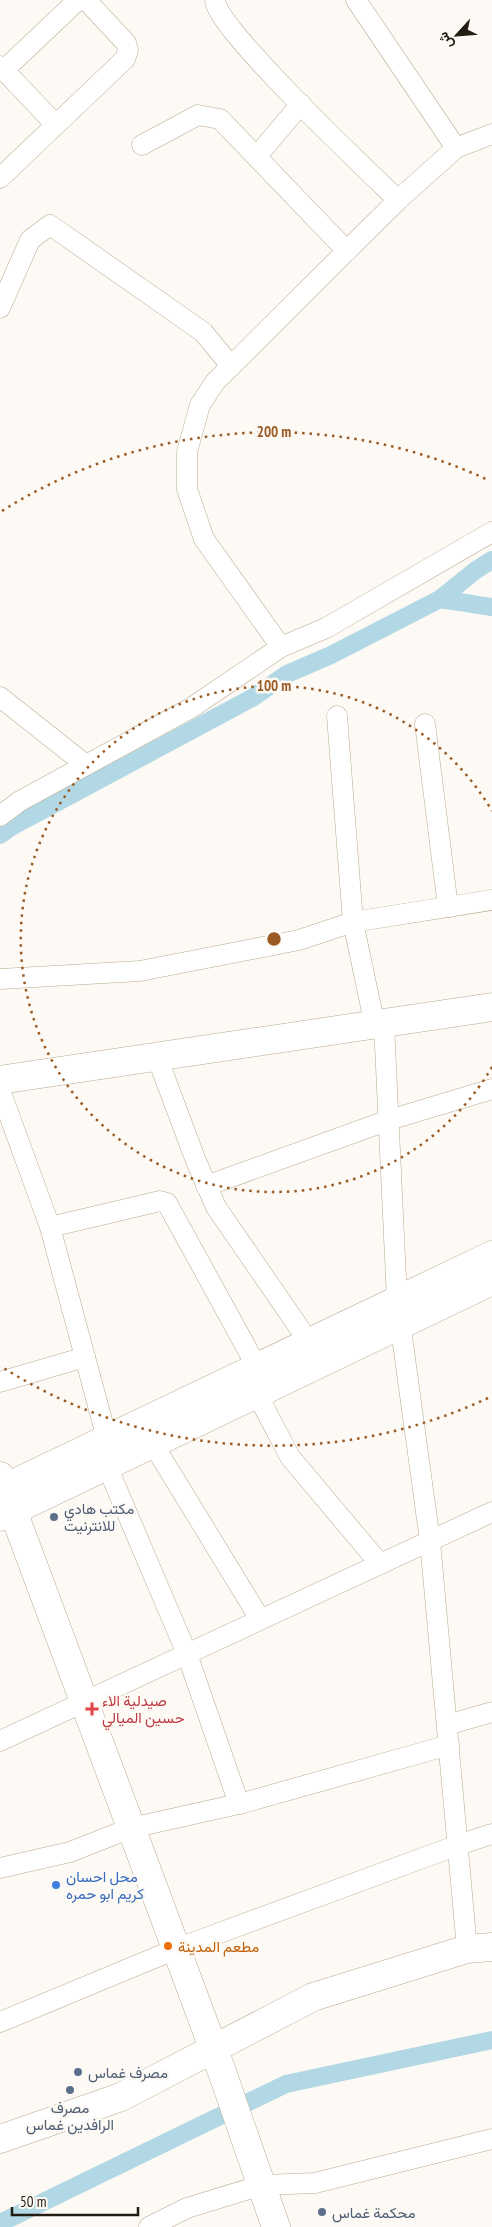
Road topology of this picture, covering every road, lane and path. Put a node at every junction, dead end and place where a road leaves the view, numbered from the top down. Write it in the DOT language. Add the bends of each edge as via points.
graph roads {
  1 [pos="78,0"];
  2 [pos="86,0"];
  3 [pos="214,0"];
  4 [pos="356,0"];
  5 [pos="2,68"];
  6 [pos="301,104"];
  7 [pos="55,124"];
  8 [pos="492,134"];
  9 [pos="142,145"];
  10 [pos="456,148"];
  11 [pos="257,156"];
  12 [pos="0,178"];
  13 [pos="398,200"];
  14 [pos="347,251"];
  15 [pos="0,308"];
  16 [pos="231,366"];
  17 [pos="492,532"];
  18 [pos="281,647"];
  19 [pos="0,697"];
  20 [pos="337,716"];
  21 [pos="425,724"];
  22 [pos="86,765"];
  23 [pos="0,816"];
  24 [pos="492,900"];
  25 [pos="448,907"];
  26 [pos="353,922"];
  27 [pos="0,979"];
  28 [pos="492,1008"];
  29 [pos="380,1025"];
  30 [pos="157,1057"];
  31 [pos="0,1080"];
  32 [pos="492,1089"];
  33 [pos="0,1090"];
  34 [pos="389,1120"];
  35 [pos="206,1186"];
  36 [pos="50,1227"];
  37 [pos="492,1254"];
  38 [pos="492,1281"];
  39 [pos="399,1313"];
  40 [pos="309,1342"];
  41 [pos="85,1357"];
  42 [pos="257,1380"];
  43 [pos="0,1382"];
  44 [pos="107,1439"];
  45 [pos="153,1444"];
  46 [pos="107,1466"];
  47 [pos="4,1497"];
  48 [pos="492,1512"];
  49 [pos="430,1541"];
  50 [pos="380,1564"];
  51 [pos="260,1619"];
  52 [pos="186,1654"];
  53 [pos="84,1701"];
  54 [pos="492,1712"];
  55 [pos="447,1725"];
  56 [pos="0,1741"];
  57 [pos="449,1745"];
  58 [pos="238,1804"];
  59 [pos="131,1828"];
  60 [pos="492,1834"];
  61 [pos="458,1845"];
  62 [pos="0,1868"];
  63 [pos="480,1948"];
  64 [pos="176,1949"];
  65 [pos="0,2022"];
  66 [pos="218,2059"];
  67 [pos="0,2139"];
  68 [pos="492,2139"];
  69 [pos="262,2185"];
  70 [pos="149,2227"];
  71 [pos="276,2227"];
  1 -- 5 [label="street"];
  2 -- 7 [label="street" via="126,43 128,50 125,58"];
  3 -- 6 [label="street" via="214,6 232,32"];
  4 -- 10 [label="street"];
  5 -- 7 [label="street"];
  6 -- 11 [label="street"];
  6 -- 13 [label="street"];
  7 -- 12 [label="street"];
  8 -- 10 [label="street"];
  9 -- 11 [label="street" via="198,114 220,119"];
  10 -- 13 [label="street"];
  11 -- 14 [label="street"];
  13 -- 14 [label="street"];
  14 -- 16 [label="street"];
  15 -- 16 [label="street" via="30,240 50,225 203,332"];
  16 -- 18 [label="street" via="215,382 200,405 187,452 187,489 204,539"];
  17 -- 18 [label="street" via="326,628"];
  18 -- 22 [label="street" via="192,708"];
  19 -- 22 [label="street"];
  20 -- 26 [label="street"];
  21 -- 25 [label="street"];
  22 -- 23 [label="street" via="20,801"];
  24 -- 25 [label="street"];
  25 -- 26 [label="street"];
  26 -- 27 [label="street" via="299,940 140,971"];
  26 -- 29 [label="street"];
  28 -- 29 [label="street"];
  29 -- 30 [label="street"];
  29 -- 34 [label="street"];
  30 -- 31 [label="street"];
  30 -- 35 [label="street"];
  32 -- 34 [label="street"];
  33 -- 36 [label="street"];
  34 -- 35 [label="street"];
  34 -- 39 [label="street"];
  35 -- 40 [label="street" via="216,1207"];
  36 -- 41 [label="street"];
  36 -- 42 [label="street" via="160,1201 167,1203"];
  37 -- 39 [label="street"];
  38 -- 39 [label="street"];
  39 -- 40 [label="street"];
  39 -- 42 [label="street"];
  39 -- 49 [label="street"];
  40 -- 42 [label="street"];
  41 -- 43 [label="street"];
  41 -- 44 [label="street"];
  42 -- 44 [label="street"];
  42 -- 45 [label="street"];
  42 -- 50 [label="street" via="290,1457"];
  44 -- 47 [label="street"];
  45 -- 46 [label="street"];
  45 -- 51 [label="street"];
  46 -- 47 [label="street"];
  46 -- 52 [label="street"];
  47 -- 53 [label="street"];
  48 -- 49 [label="street"];
  49 -- 50 [label="street"];
  49 -- 55 [label="street"];
  50 -- 51 [label="street"];
  51 -- 52 [label="street"];
  52 -- 53 [label="street"];
  52 -- 58 [label="street"];
  53 -- 56 [label="street"];
  53 -- 59 [label="street"];
  54 -- 55 [label="street"];
  55 -- 57 [label="street"];
  57 -- 58 [label="street"];
  57 -- 61 [label="street"];
  58 -- 59 [label="street"];
  59 -- 62 [label="street" via="70,1852"];
  59 -- 64 [label="street"];
  60 -- 61 [label="street"];
  61 -- 63 [label="street"];
  61 -- 64 [label="street"];
  63 -- 66 [label="street" via="313,1997"];
  64 -- 65 [label="street"];
  64 -- 66 [label="street"];
  66 -- 67 [label="street"];
  66 -- 69 [label="street"];
  68 -- 69 [label="street" via="315,2183"];
  69 -- 70 [label="street" via="187,2208"];
  69 -- 71 [label="street"];
}
